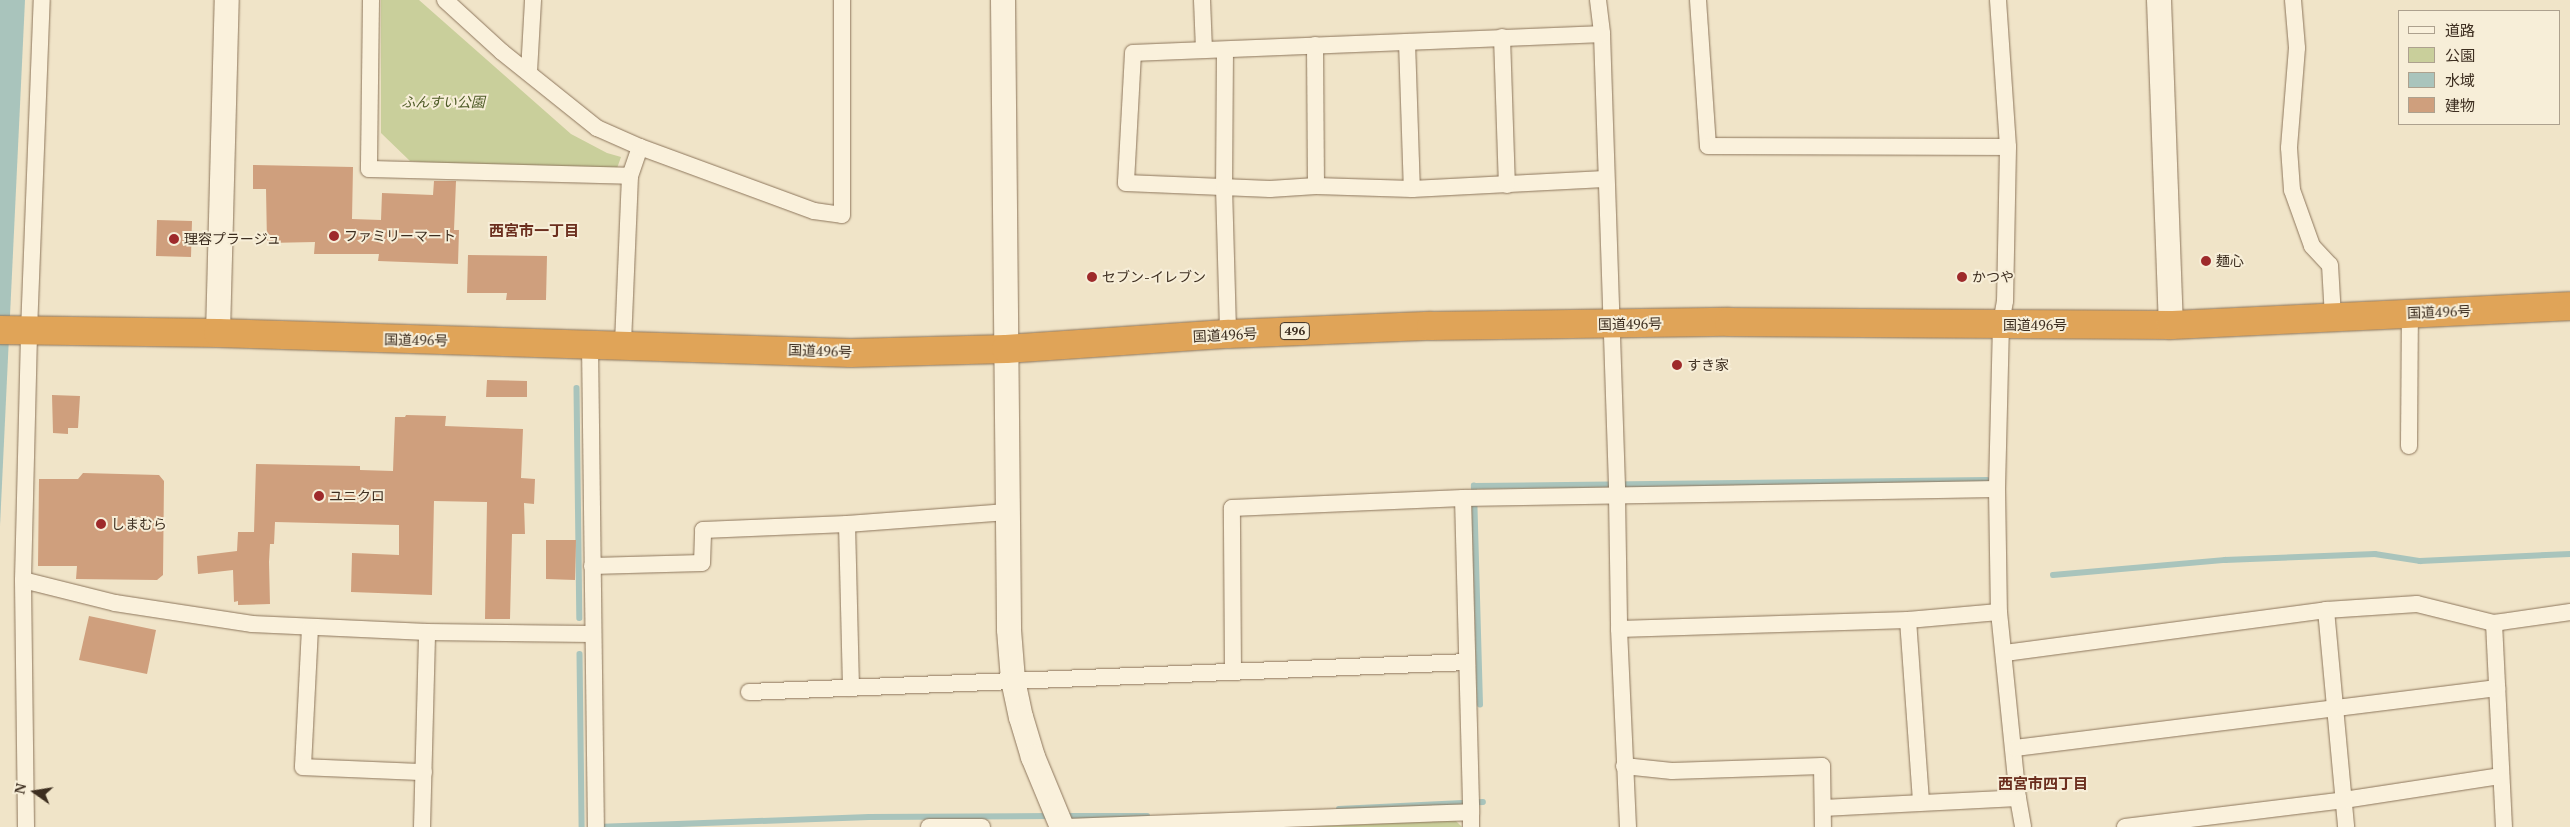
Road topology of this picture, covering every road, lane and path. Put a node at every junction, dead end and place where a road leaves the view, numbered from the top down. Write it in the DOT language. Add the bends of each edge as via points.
graph roads {
  1 [pos="42,0"];
  2 [pos="227,0"];
  3 [pos="371,0"];
  4 [pos="445,0"];
  5 [pos="533,0"];
  6 [pos="842,0"];
  7 [pos="1003,0"];
  8 [pos="1202,0"];
  9 [pos="1598,0"];
  10 [pos="1698,0"];
  11 [pos="1998,0"];
  12 [pos="2159,0"];
  13 [pos="2293,0"];
  14 [pos="1602,34"];
  15 [pos="1502,37"];
  16 [pos="1407,42"];
  17 [pos="1315,45"];
  18 [pos="1204,49"];
  19 [pos="1225,50"];
  20 [pos="529,72"];
  21 [pos="640,147"];
  22 [pos="2008,147"];
  23 [pos="630,176"];
  24 [pos="1605,179"];
  25 [pos="1507,185"];
  26 [pos="1316,186"];
  27 [pos="1224,187"];
  28 [pos="1412,189"];
  29 [pos="2570,306"];
  30 [pos="2410,313"];
  31 [pos="2333,317"];
  32 [pos="2001,324"];
  33 [pos="1611,325"];
  34 [pos="2171,325"];
  35 [pos="16,330"];
  36 [pos="218,333"];
  37 [pos="1228,334"];
  38 [pos="590,344"];
  39 [pos="623,345"];
  40 [pos="1006,349"];
  41 [pos="2409,446"];
  42 [pos="1997,490"];
  43 [pos="1617,495"];
  44 [pos="1463,498"];
  45 [pos="1008,512"];
  46 [pos="847,524"];
  47 [pos="592,566"];
  48 [pos="23,580"];
  49 [pos="2326,610"];
  50 [pos="1999,612"];
  51 [pos="2570,612"];
  52 [pos="1908,620"];
  53 [pos="2494,623"];
  54 [pos="310,628"];
  55 [pos="1619,629"];
  56 [pos="427,632"];
  57 [pos="594,634"];
  58 [pos="2005,654"];
  59 [pos="1467,662"];
  60 [pos="1233,672"];
  61 [pos="1013,680"];
  62 [pos="851,688"];
  63 [pos="2497,688"];
  64 [pos="750,692"];
  65 [pos="2336,709"];
  66 [pos="2015,748"];
  67 [pos="1624,766"];
  68 [pos="424,772"];
  69 [pos="2501,776"];
  70 [pos="2018,798"];
  71 [pos="2344,800"];
  72 [pos="1921,802"];
  73 [pos="1823,808"];
  74 [pos="1471,820"];
  75 [pos="26,827"];
  76 [pos="422,827"];
  77 [pos="596,827"];
  78 [pos="929,827"];
  79 [pos="982,827"];
  80 [pos="1062,827"];
  81 [pos="1066,827"];
  82 [pos="1628,827"];
  83 [pos="1824,827"];
  84 [pos="2023,827"];
  85 [pos="2125,827"];
  86 [pos="2346,827"];
  87 [pos="2504,827"];
  1 -- 35 [label="street"];
  2 -- 36 [label="street"];
  3 -- 23 [label="street" via="369,169"];
  4 -- 20 [label="street"];
  5 -- 20 [label="street"];
  6 -- 21 [label="street" via="842,215 814,212"];
  7 -- 40 [label="street"];
  8 -- 18 [label="street"];
  9 -- 14 [label="street"];
  10 -- 22 [label="street" via="1708,146"];
  11 -- 22 [label="street"];
  12 -- 34 [label="street"];
  13 -- 31 [label="street" via="2296,48 2289,148 2292,190 2312,246 2330,265"];
  14 -- 15 [label="street"];
  14 -- 24 [label="street"];
  15 -- 16 [label="street"];
  15 -- 25 [label="street"];
  16 -- 17 [label="street"];
  16 -- 28 [label="street"];
  17 -- 19 [label="street"];
  17 -- 26 [label="street"];
  18 -- 19 [label="street"];
  18 -- 27 [label="street" via="1133,53 1126,183"];
  19 -- 27 [label="street"];
  20 -- 21 [label="street" via="597,128"];
  21 -- 23 [label="street"];
  22 -- 32 [label="street" via="2005,301"];
  23 -- 39 [label="street"];
  24 -- 25 [label="street"];
  24 -- 33 [label="street"];
  25 -- 28 [label="street"];
  26 -- 27 [label="street"];
  26 -- 28 [label="street"];
  27 -- 37 [label="street"];
  29 -- 30 [label="highway, 国道496号 / 496"];
  30 -- 31 [label="highway, 国道496号 / 496"];
  30 -- 41 [label="street"];
  31 -- 34 [label="highway, 国道496号 / 496"];
  32 -- 33 [label="highway, 国道496号 / 496" via="1729,322"];
  32 -- 34 [label="highway, 国道496号 / 496"];
  32 -- 42 [label="street"];
  33 -- 37 [label="highway, 国道496号 / 496" via="1431,326"];
  33 -- 43 [label="street"];
  35 -- 36 [label="highway, 国道496号 / 496"];
  35 -- 48 [label="street"];
  36 -- 38 [label="highway, 国道496号 / 496"];
  37 -- 40 [label="highway, 国道496号 / 496"];
  38 -- 39 [label="highway, 国道496号 / 496"];
  38 -- 47 [label="street"];
  39 -- 40 [label="highway, 国道496号 / 496" via="851,353"];
  40 -- 45 [label="street"];
  42 -- 43 [label="street"];
  42 -- 50 [label="street"];
  43 -- 44 [label="street"];
  43 -- 55 [label="street"];
  44 -- 59 [label="street"];
  44 -- 60 [label="street" via="1232,508"];
  45 -- 46 [label="street"];
  45 -- 61 [label="street" via="1009,630"];
  46 -- 47 [label="street" via="703,530 702,563"];
  46 -- 62 [label="street"];
  47 -- 57 [label="street"];
  48 -- 54 [label="street" via="125,604 252,624"];
  48 -- 75 [label="street"];
  49 -- 53 [label="street" via="2417,604"];
  49 -- 58 [label="street"];
  49 -- 65 [label="street"];
  50 -- 52 [label="street"];
  50 -- 58 [label="street"];
  51 -- 53 [label="street"];
  52 -- 55 [label="street"];
  52 -- 72 [label="street"];
  53 -- 63 [label="street"];
  54 -- 56 [label="street"];
  54 -- 68 [label="street" via="303,767"];
  55 -- 67 [label="street"];
  56 -- 57 [label="street"];
  56 -- 68 [label="street"];
  57 -- 77 [label="street"];
  58 -- 66 [label="street"];
  59 -- 60 [label="street"];
  59 -- 74 [label="street"];
  60 -- 61 [label="street"];
  61 -- 62 [label="street"];
  61 -- 80 [label="street" via="1033,757"];
  62 -- 64 [label="street"];
  63 -- 65 [label="street"];
  63 -- 69 [label="street"];
  65 -- 66 [label="street"];
  65 -- 71 [label="street"];
  66 -- 70 [label="street"];
  67 -- 73 [label="street" via="1672,771 1822,766"];
  67 -- 82 [label="street"];
  68 -- 76 [label="street"];
  69 -- 71 [label="street"];
  69 -- 87 [label="street"];
  70 -- 72 [label="street"];
  70 -- 84 [label="street"];
  71 -- 85 [label="street"];
  71 -- 86 [label="street"];
  72 -- 73 [label="street"];
  73 -- 83 [label="street"];
  74 -- 81 [label="street"];
  78 -- 79 [label="street"];
}
